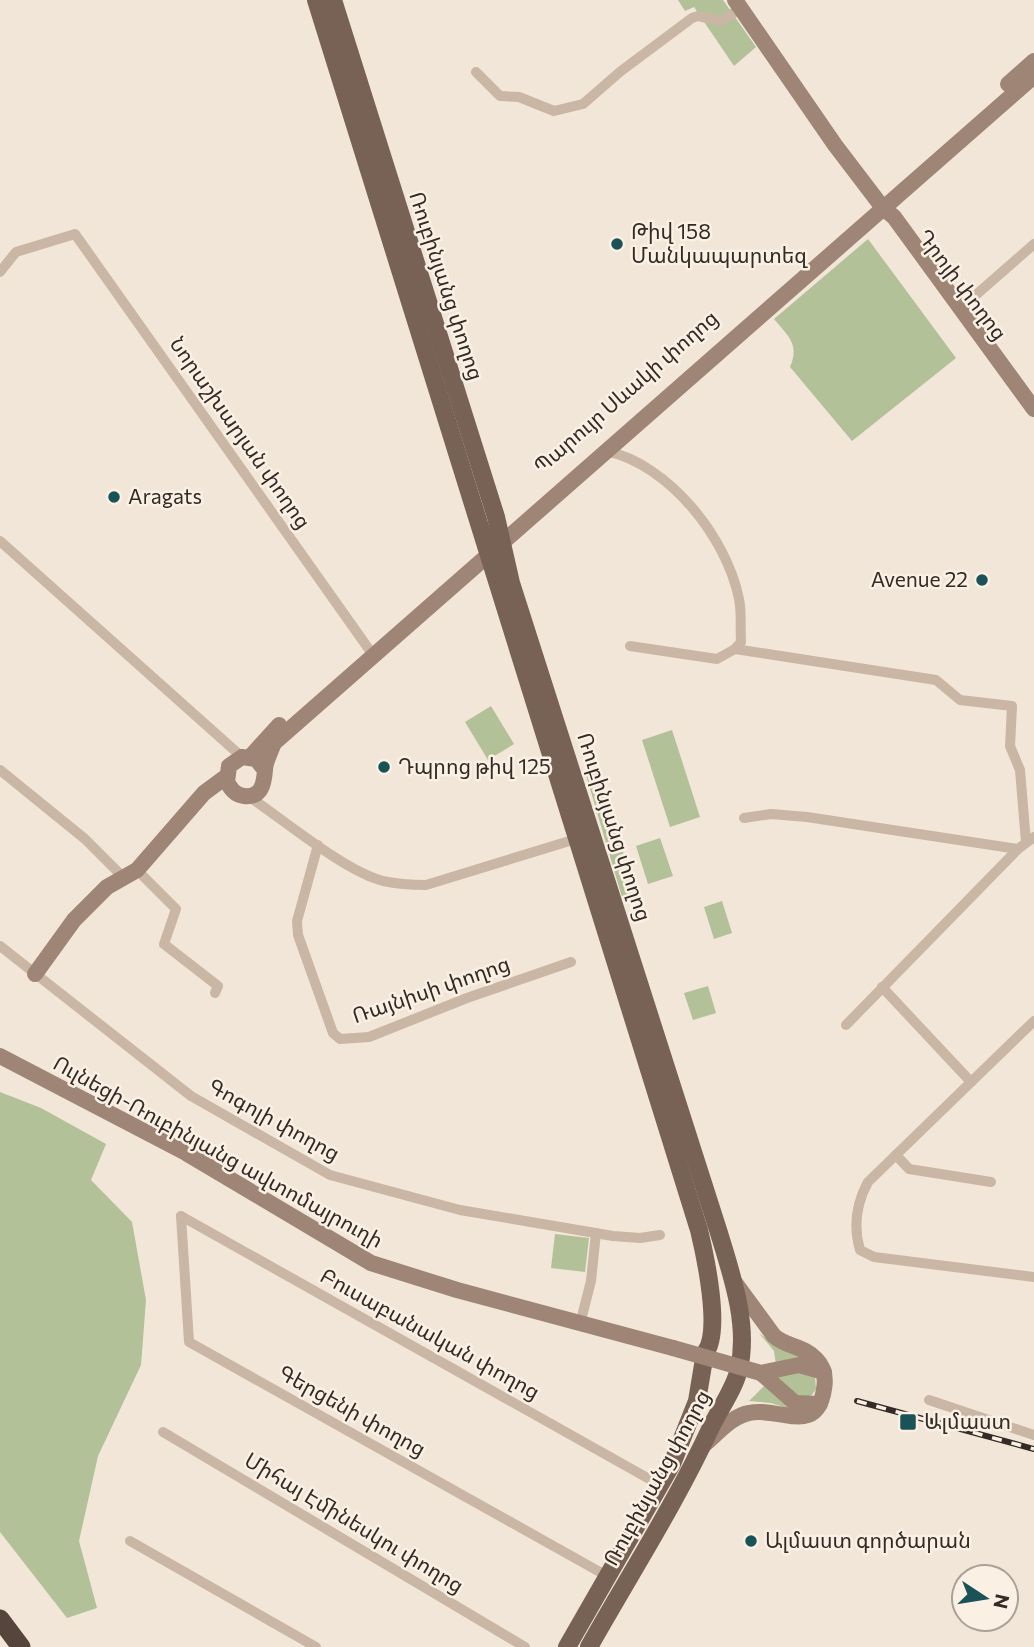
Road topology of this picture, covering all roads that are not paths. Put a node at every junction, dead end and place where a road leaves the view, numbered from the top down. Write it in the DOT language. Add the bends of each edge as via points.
graph roads {
  1 [pos="316,0"];
  2 [pos="333,0"];
  3 [pos="738,4"];
  4 [pos="1034,61"];
  5 [pos="476,72"];
  6 [pos="1034,76"];
  7 [pos="880,204"];
  8 [pos="1034,244"];
  9 [pos="0,272"];
  10 [pos="961,308"];
  11 [pos="1034,409"];
  12 [pos="1034,419"];
  13 [pos="606,451"];
  14 [pos="0,541"];
  15 [pos="494,542"];
  16 [pos="630,646"];
  17 [pos="735,649"];
  18 [pos="370,651"];
  19 [pos="236,768"];
  20 [pos="0,770"];
  21 [pos="265,770"];
  22 [pos="254,793"];
  23 [pos="744,818"];
  24 [pos="576,838"];
  25 [pos="1026,843"];
  26 [pos="318,845"];
  27 [pos="130,873"];
  28 [pos="0,946"];
  29 [pos="570,962"];
  30 [pos="35,974"];
  31 [pos="882,987"];
  32 [pos="215,993"];
  33 [pos="1034,1021"];
  34 [pos="846,1026"];
  35 [pos="0,1056"];
  36 [pos="971,1082"];
  37 [pos="896,1155"];
  38 [pos="991,1182"];
  39 [pos="181,1216"];
  40 [pos="596,1233"];
  41 [pos="660,1235"];
  42 [pos="1034,1278"];
  43 [pos="733,1280"];
  44 [pos="580,1324"];
  45 [pos="709,1348"];
  46 [pos="741,1354"];
  47 [pos="824,1372"];
  48 [pos="761,1373"];
  49 [pos="701,1381"];
  50 [pos="732,1388"];
  51 [pos="929,1400"];
  52 [pos="820,1404"];
  53 [pos="163,1432"];
  54 [pos="1034,1435"];
  55 [pos="705,1444"];
  56 [pos="660,1485"];
  57 [pos="130,1541"];
  58 [pos="607,1576"];
  59 [pos="0,1619"];
  60 [pos="21,1647"];
  61 [pos="316,1647"];
  62 [pos="525,1647"];
  63 [pos="567,1647"];
  64 [pos="589,1647"];
  1 -- 15 [label="main road, Ռուբինյանց փողոց"];
  2 -- 15 [label="main road, Ռուբինյանց փողոց"];
  3 -- 5 [label="street" via="721,21 692,18 583,104 554,111 519,97 500,96"];
  3 -- 7 [label="street, Դրոյի փողոց"];
  4 -- 7 [label="street, Պարույր Սևակի փողոց"];
  6 -- 7 [label="street, Պարույր Սևակի փողոց"];
  7 -- 10 [label="street, Դրոյի փողոց"];
  7 -- 12 [label="street, Դրոյի փողոց"];
  7 -- 13 [label="street, Պարույր Սևակի փողոց"];
  7 -- 15 [label="street, Պարույր Սևակի փողոց"];
  8 -- 10 [label="street"];
  9 -- 18 [label="street, Նորաշխարյան փողոց" via="16,252 75,234"];
  10 -- 11 [label="street, Դրոյի փողոց"];
  13 -- 15 [label="street, Պարույր Սևակի փողոց"];
  13 -- 17 [label="street" via="666,479 713,535 729,564 740,601 740,642"];
  14 -- 19 [label="street" via="225,743"];
  15 -- 18 [label="street, Պարույր Սևակի փողոց"];
  15 -- 24 [label="main road, Ռուբինյանց փողոց"];
  15 -- 43 [label="main road, Ռուբինյանց փողոց" via="512,583"];
  16 -- 17 [label="street" via="717,659"];
  17 -- 25 [label="street" via="936,680 960,700 1013,706 1010,746 1020,769"];
  18 -- 19 [label="street, Պարույր Սևակի փողոց" via="265,737"];
  18 -- 21 [label="street, Պարույր Սևակի փողոց" via="274,743"];
  19 -- 21 [label="street"];
  19 -- 22 [label="street"];
  19 -- 27 [label="street" via="210,788"];
  20 -- 27 [label="street"];
  21 -- 22 [label="street, Պարույր Սևակի փողոց"];
  22 -- 26 [label="street" via="272,813"];
  23 -- 25 [label="street" via="772,814 807,817"];
  24 -- 26 [label="street" via="426,885 381,880"];
  24 -- 45 [label="main road, Ռուբինյանց փողոց" via="699,1230 710,1297"];
  25 -- 31 [label="street"];
  26 -- 29 [label="street, Ռայնիսի փողոց" via="297,921 333,1033 340,1039 369,1037"];
  27 -- 30 [label="street" via="107,887 74,920"];
  27 -- 32 [label="street" via="176,909 164,944 218,986"];
  28 -- 30 [label="street, Գոգոլի փողոց"];
  30 -- 40 [label="street, Գոգոլի փողոց" via="191,1096 330,1175 460,1210"];
  31 -- 34 [label="street"];
  31 -- 36 [label="street"];
  33 -- 36 [label="street"];
  35 -- 44 [label="street, Ուլնեցի-Ռուբինյանց ավտոմայրուղի" via="186,1153 371,1263"];
  36 -- 37 [label="street"];
  37 -- 38 [label="street" via="909,1169"];
  37 -- 42 [label="street" via="867,1182 856,1212 860,1250 874,1257"];
  39 -- 56 [label="street, Բուսաբանական փողոց"];
  39 -- 58 [label="street, Գերցենի փողոց" via="189,1342"];
  40 -- 41 [label="street, Գոգոլի փողոց" via="640,1238"];
  40 -- 44 [label="street"];
  43 -- 46 [label="main road, Ռուբինյանց փողոց"];
  43 -- 47 [label="street" via="774,1336 807,1351"];
  44 -- 48 [label="street, Ուլնեցի-Ռուբինյանց ավտոմայրուղի, bridge"];
  45 -- 46 [label="main road"];
  45 -- 49 [label="main road, Ռուբինյանց փողոց"];
  46 -- 50 [label="main road, Ռուբինյանց փողոց"];
  47 -- 48 [label="street" via="799,1365"];
  47 -- 52 [label="street"];
  48 -- 52 [label="street" via="791,1401"];
  49 -- 50 [label="main road" via="711,1388"];
  49 -- 56 [label="main road, Ռուբինյանց փողոց" via="684,1438"];
  50 -- 55 [label="main road, Ռուբինյանց փողոց"];
  51 -- 54 [label="street"];
  52 -- 55 [label="street" via="805,1417 747,1413"];
  53 -- 62 [label="street, Միհայ Էմինեսկու փողոց"];
  55 -- 64 [label="main road, Ռուբինյանց փողոց"];
  56 -- 58 [label="main road, Ռուբինյանց փողոց"];
  57 -- 61 [label="street"];
  58 -- 63 [label="main road, Ռուբինյանց փողոց"];
  59 -- 60 [label="highway"];
}
